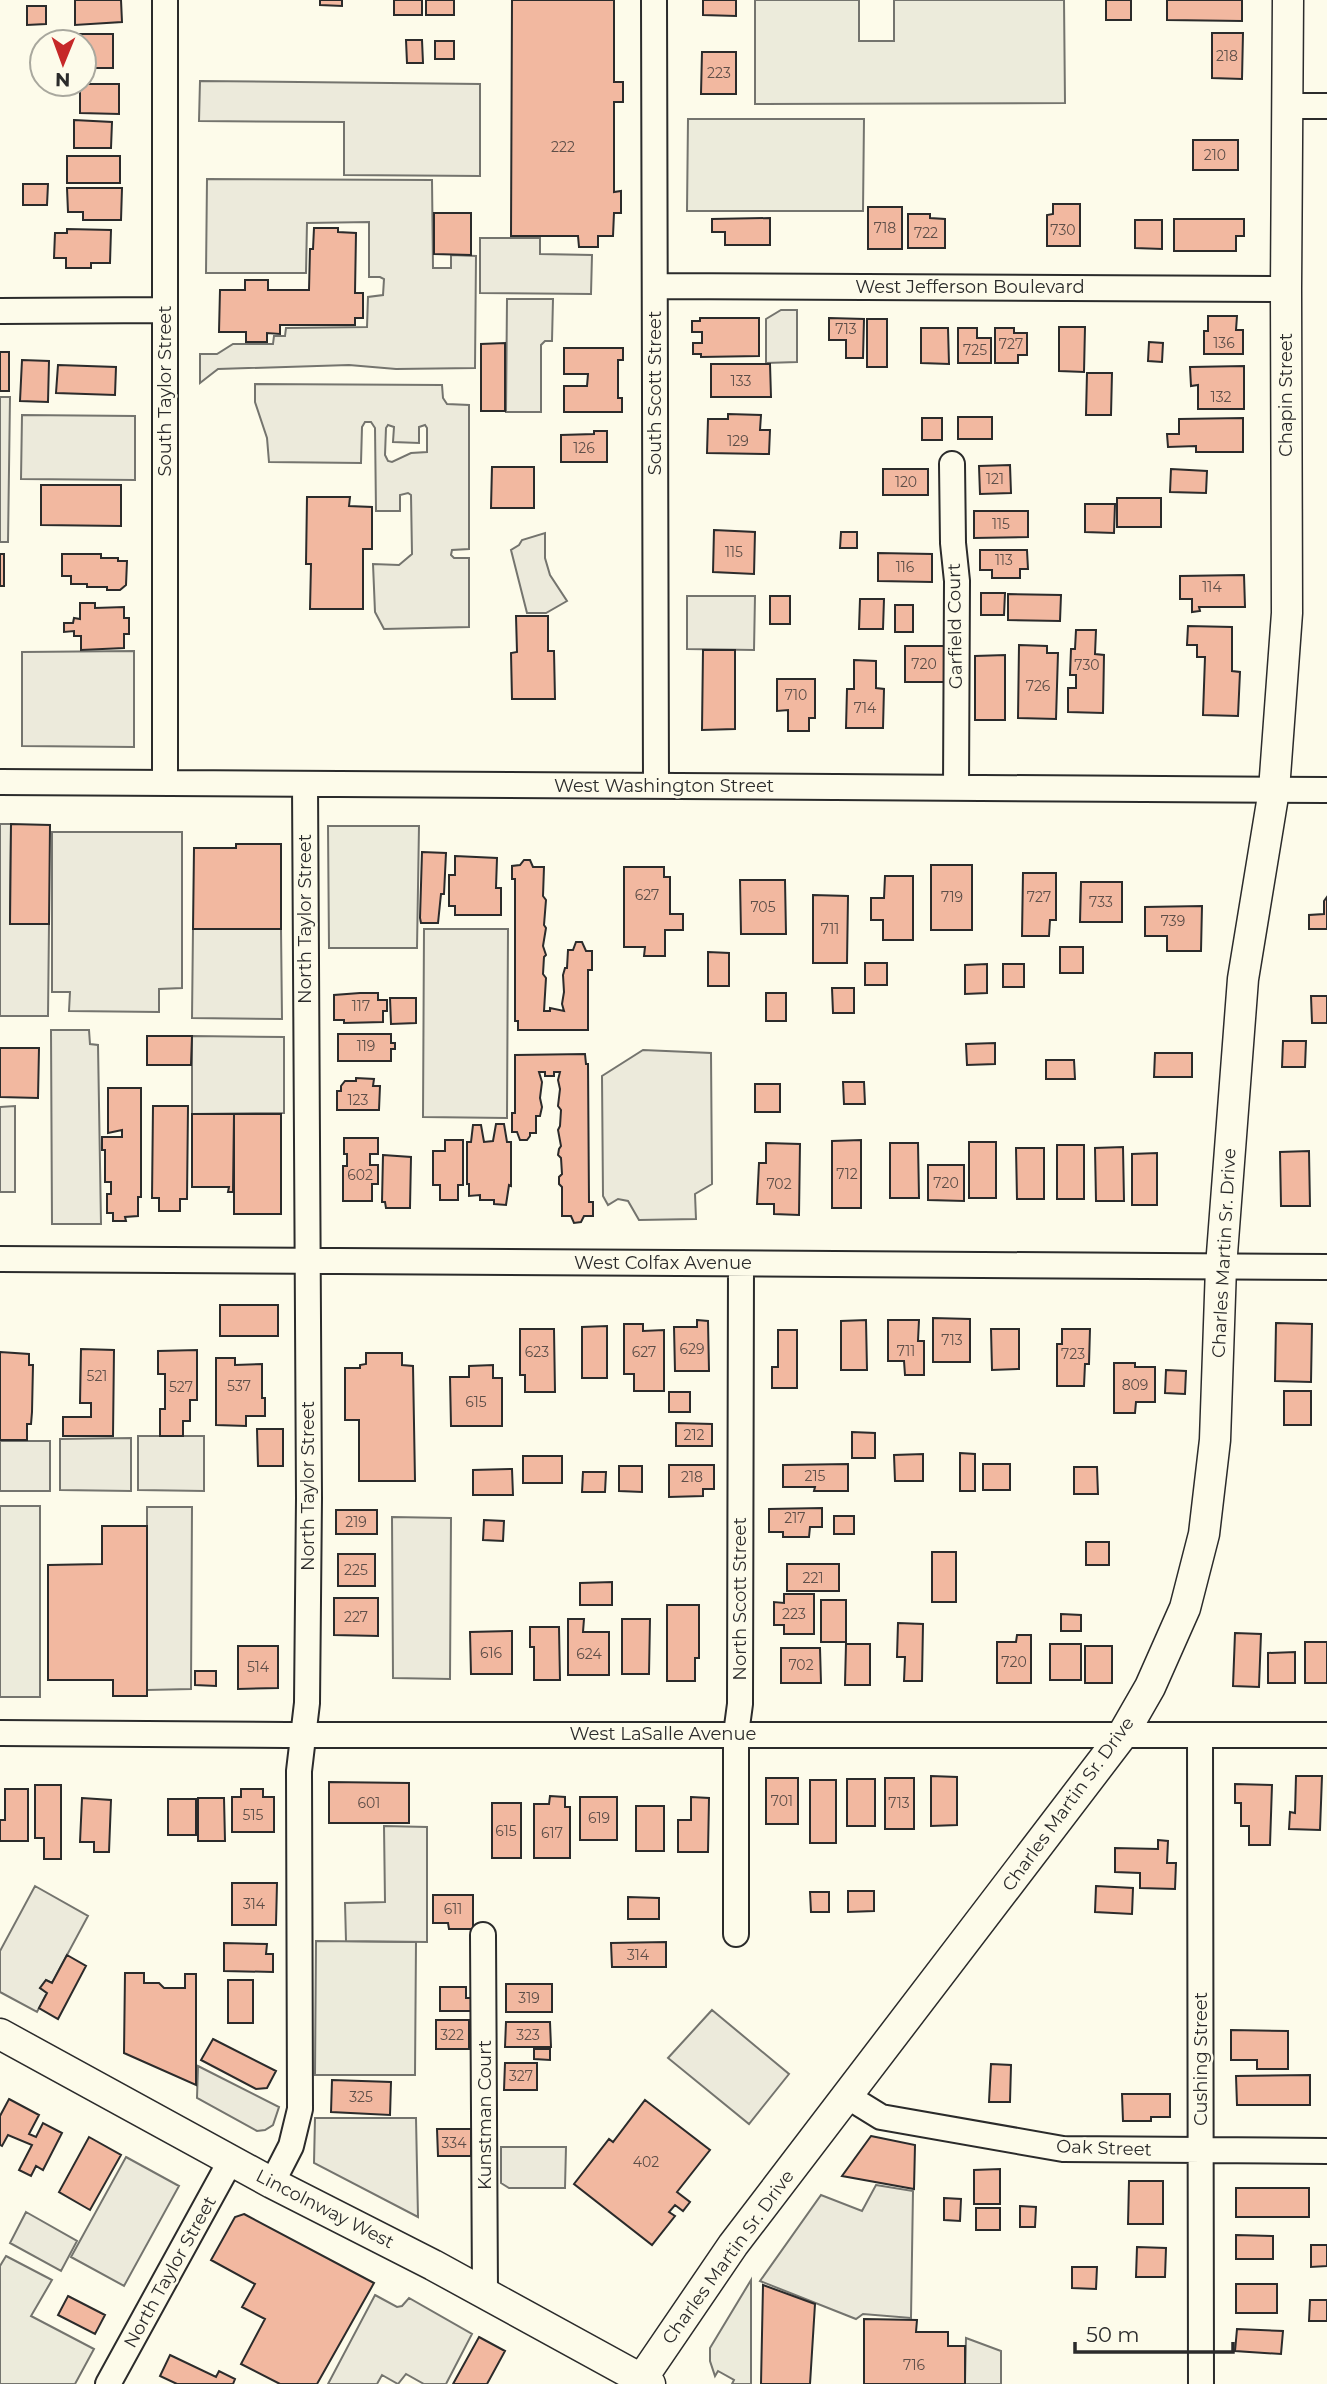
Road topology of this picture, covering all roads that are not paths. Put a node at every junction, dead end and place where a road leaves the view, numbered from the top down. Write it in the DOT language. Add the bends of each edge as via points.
graph roads {
  1 [pos="165,0"];
  2 [pos="654,0"];
  3 [pos="1288,0"];
  4 [pos="1287,106"];
  5 [pos="1327,106"];
  6 [pos="655,286"];
  7 [pos="1286,289"];
  8 [pos="165,310"];
  9 [pos="0,311"];
  10 [pos="952,464"];
  11 [pos="0,782"];
  12 [pos="165,783"];
  13 [pos="305,784"];
  14 [pos="656,786"];
  15 [pos="956,788"];
  16 [pos="1275,790"];
  17 [pos="1327,790"];
  18 [pos="0,1259"];
  19 [pos="307,1261"];
  20 [pos="741,1264"];
  21 [pos="1221,1267"];
  22 [pos="1327,1267"];
  23 [pos="0,1733"];
  24 [pos="736,1734"];
  25 [pos="1123,1734"];
  26 [pos="303,1735"];
  27 [pos="1200,1735"];
  28 [pos="1327,1735"];
  29 [pos="736,1934"];
  30 [pos="483,1935"];
  31 [pos="0,2034"];
  32 [pos="847,2096"];
  33 [pos="1201,2150"];
  34 [pos="1327,2151"];
  35 [pos="231,2160"];
  36 [pos="272,2183"];
  37 [pos="485,2294"];
  38 [pos="643,2383"];
  39 [pos="108,2384"];
  40 [pos="1201,2384"];
  1 -- 8 [label="street, South Taylor Street"];
  2 -- 6 [label="street, South Scott Street"];
  3 -- 4 [label="main road, Chapin Street"];
  4 -- 5 [label="street"];
  4 -- 7 [label="main road, Chapin Street"];
  6 -- 7 [label="street, West Jefferson Boulevard"];
  6 -- 14 [label="street, South Scott Street"];
  7 -- 16 [label="main road, Chapin Street" via="1287,613"];
  8 -- 9 [label="street"];
  8 -- 12 [label="street, South Taylor Street"];
  10 -- 15 [label="street, Garfield Court" via="957,581"];
  11 -- 12 [label="street, West Washington Street"];
  12 -- 13 [label="street, West Washington Street"];
  13 -- 14 [label="street, West Washington Street"];
  13 -- 19 [label="street, North Taylor Street"];
  14 -- 15 [label="street, West Washington Street"];
  15 -- 16 [label="street, West Washington Street"];
  16 -- 17 [label="street, West Washington Street"];
  16 -- 21 [label="main road, Charles Martin Sr. Drive" via="1243,979"];
  18 -- 19 [label="street, West Colfax Avenue"];
  19 -- 20 [label="street, West Colfax Avenue"];
  19 -- 26 [label="street, North Taylor Street" via="309,1512"];
  20 -- 21 [label="street, West Colfax Avenue"];
  20 -- 24 [label="street, North Scott Street" via="740,1704"];
  21 -- 22 [label="street, West Colfax Avenue"];
  21 -- 25 [label="main road, Charles Martin Sr. Drive" via="1214,1440 1198,1563 1170,1646"];
  23 -- 26 [label="street, West LaSalle Avenue"];
  24 -- 25 [label="street, West LaSalle Avenue"];
  24 -- 26 [label="street, West LaSalle Avenue"];
  24 -- 29 [label="street, North Scott Street"];
  25 -- 27 [label="street, West LaSalle Avenue"];
  25 -- 32 [label="main road, Charles Martin Sr. Drive"];
  26 -- 36 [label="street, North Taylor Street" via="299,1771 300,2109 291,2146"];
  27 -- 28 [label="street, West LaSalle Avenue"];
  27 -- 33 [label="street, Cushing Street"];
  30 -- 37 [label="street, Kunstman Court"];
  31 -- 35 [label="main road, Lincolnway West"];
  32 -- 33 [label="street, Oak Street" via="881,2117 1063,2149"];
  32 -- 38 [label="main road, Charles Martin Sr. Drive" via="733,2245"];
  33 -- 34 [label="street, Oak Street"];
  33 -- 40 [label="street, Cushing Street"];
  35 -- 36 [label="main road, Lincolnway West"];
  35 -- 39 [label="street, North Taylor Street"];
  36 -- 37 [label="main road, Lincolnway West"];
  37 -- 38 [label="main road, Lincolnway West"];
}
